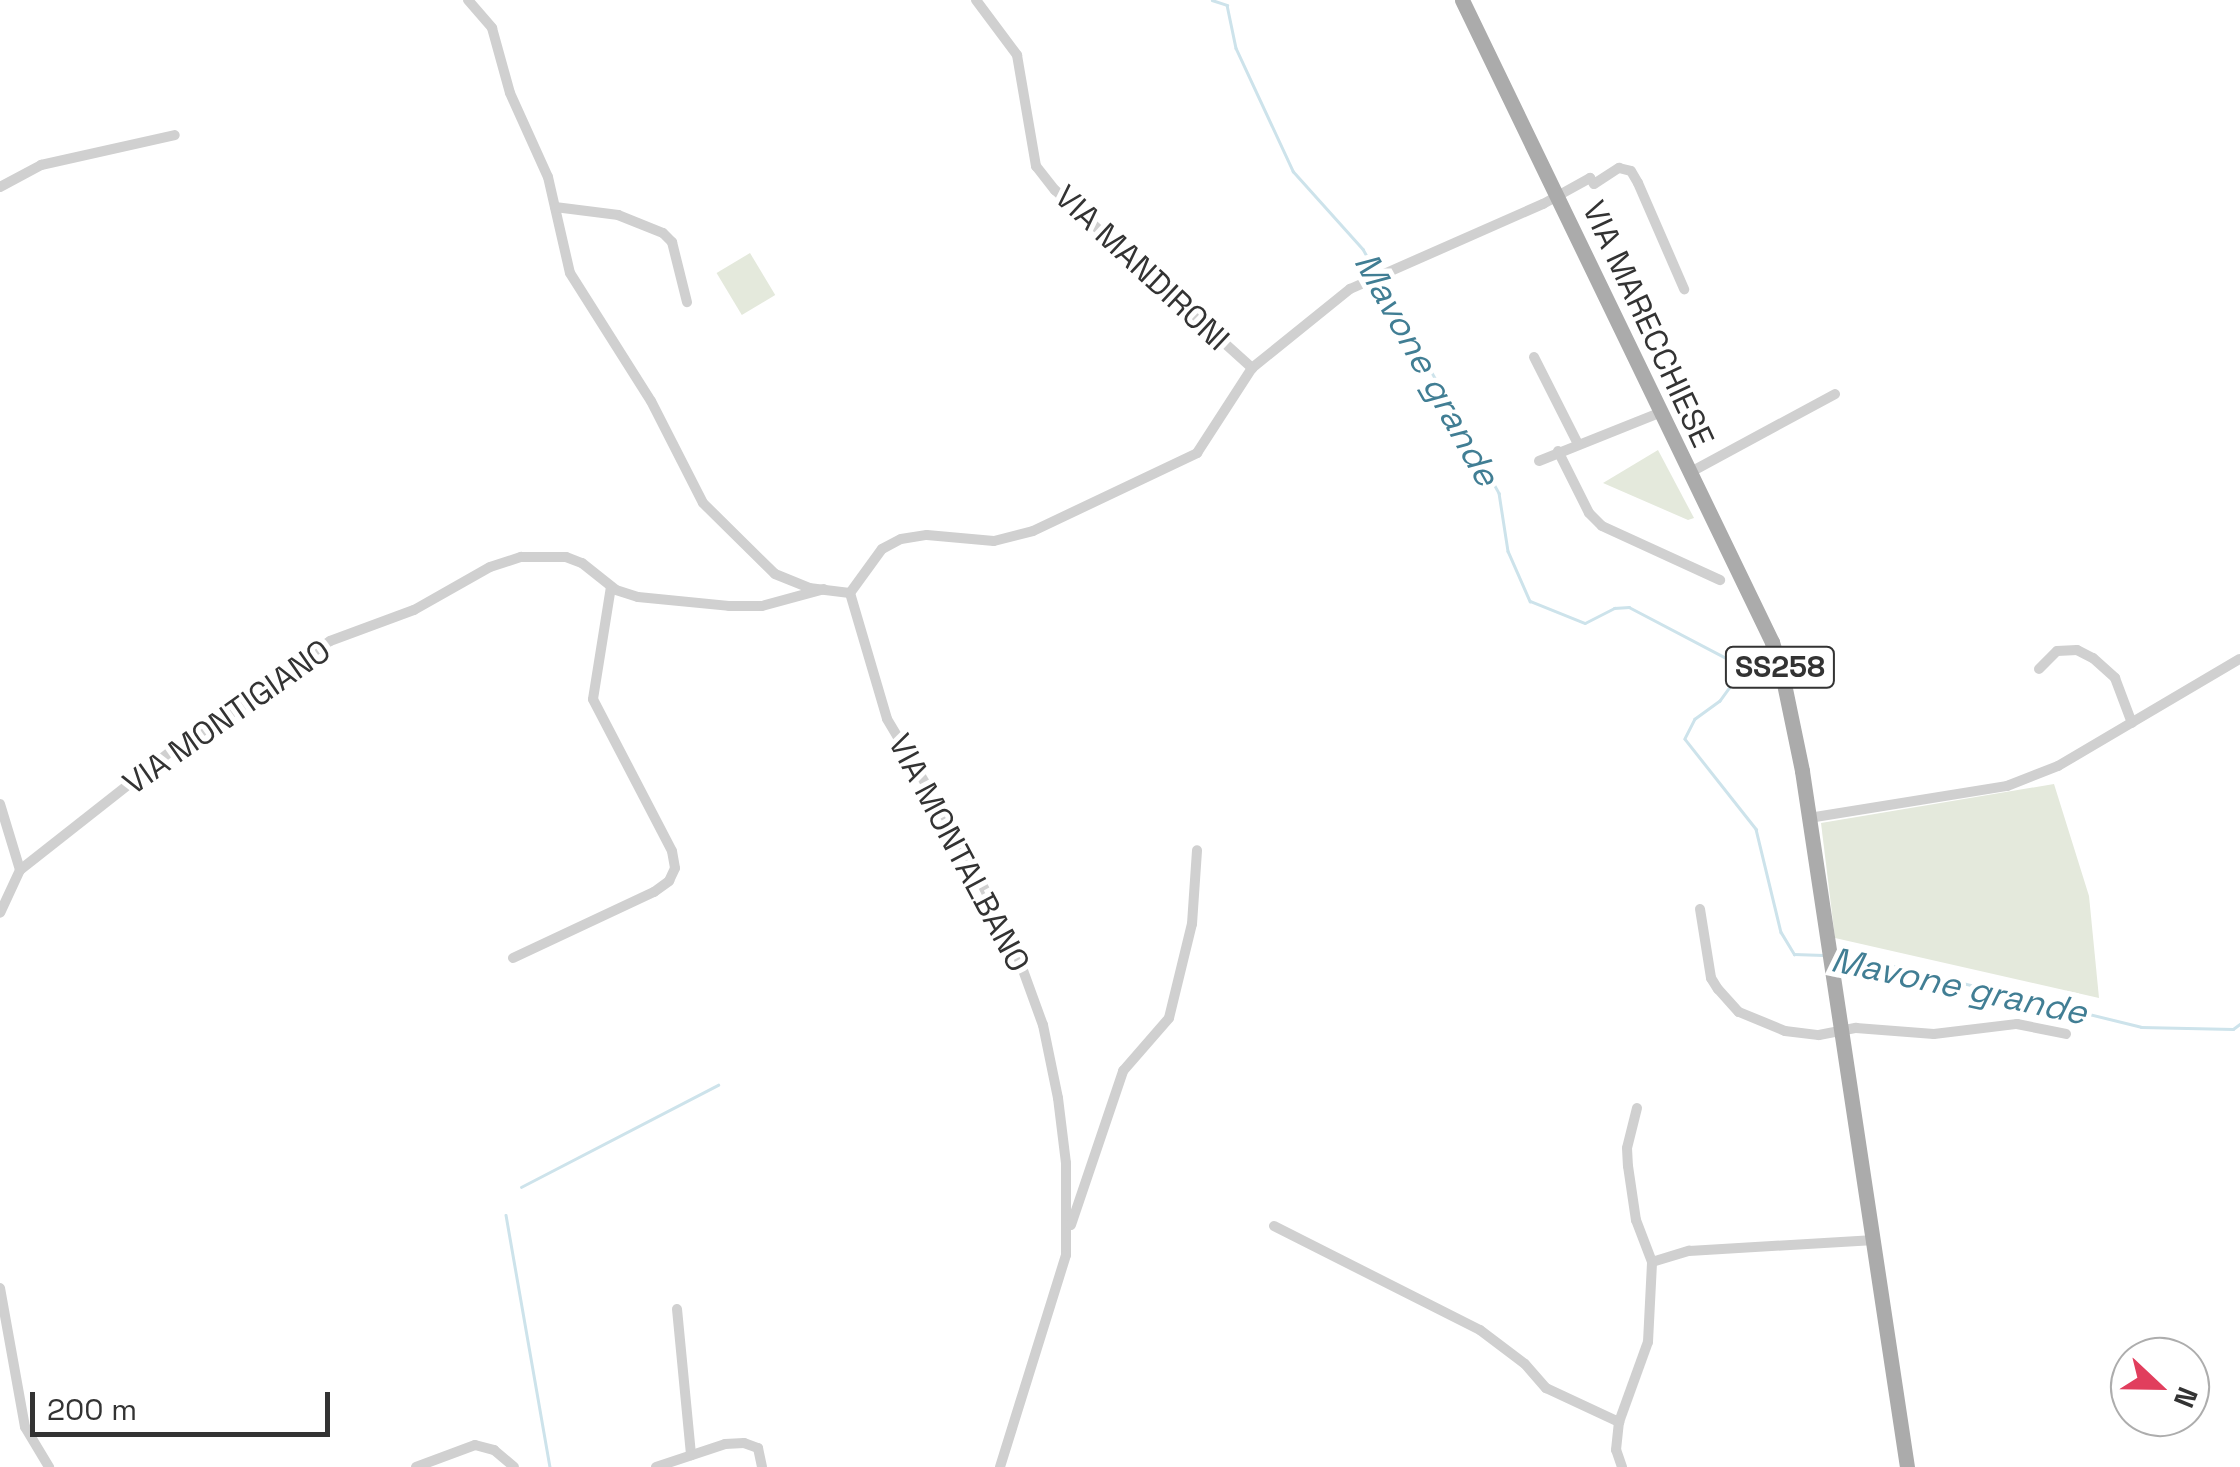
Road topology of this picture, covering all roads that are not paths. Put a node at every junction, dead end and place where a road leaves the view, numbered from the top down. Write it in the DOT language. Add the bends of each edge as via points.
graph roads {
  1 [pos="468,0"];
  2 [pos="976,0"];
  3 [pos="1462,0"];
  4 [pos="174,135"];
  5 [pos="0,187"];
  6 [pos="1558,198"];
  7 [pos="555,206"];
  8 [pos="1684,290"];
  9 [pos="687,302"];
  10 [pos="1534,357"];
  11 [pos="1252,368"];
  12 [pos="1835,394"];
  13 [pos="1656,408"];
  14 [pos="1578,444"];
  15 [pos="1558,451"];
  16 [pos="1539,460"];
  17 [pos="1689,473"];
  18 [pos="1720,580"];
  19 [pos="611,587"];
  20 [pos="824,589"];
  21 [pos="850,593"];
  22 [pos="2240,659"];
  23 [pos="2038,669"];
  24 [pos="2132,723"];
  25 [pos="0,804"];
  26 [pos="1809,818"];
  27 [pos="1197,850"];
  28 [pos="20,870"];
  29 [pos="1700,908"];
  30 [pos="0,913"];
  31 [pos="513,958"];
  32 [pos="1842,1031"];
  33 [pos="2066,1034"];
  34 [pos="1637,1108"];
  35 [pos="1274,1226"];
  36 [pos="1068,1236"];
  37 [pos="1875,1240"];
  38 [pos="1652,1262"];
  39 [pos="0,1288"];
  40 [pos="677,1309"];
  41 [pos="1620,1422"];
  42 [pos="691,1455"];
  43 [pos="49,1467"];
  44 [pos="416,1467"];
  45 [pos="514,1467"];
  46 [pos="656,1467"];
  47 [pos="762,1467"];
  48 [pos="1000,1467"];
  49 [pos="1622,1467"];
  50 [pos="1907,1467"];
  1 -- 7 [label="street" via="492,28"];
  2 -- 11 [label="street, VIA MANDIRONI" via="1017,55 1028,141 1054,190"];
  3 -- 6 [label="main road, VIA MARECCHIESE / SS258"];
  4 -- 5 [label="street" via="40,165"];
  6 -- 8 [label="street, VIA MARECCHIESE" via="1590,178 1594,184 1618,168 1630,172"];
  6 -- 11 [label="street" via="1372,276"];
  6 -- 13 [label="main road, VIA MARECCHIESE / SS258"];
  7 -- 9 [label="street" via="618,215 663,232 672,242"];
  7 -- 20 [label="street" via="570,272 651,401 703,503 775,574"];
  10 -- 14 [label="street"];
  11 -- 21 [label="street" via="1196,452 1033,531 994,541 901,539 882,548"];
  12 -- 17 [label="street, VIA MARECCHIESE"];
  13 -- 14 [label="street"];
  13 -- 17 [label="main road, VIA MARECCHIESE / SS258"];
  14 -- 15 [label="street"];
  15 -- 16 [label="street"];
  15 -- 18 [label="street" via="1602,526"];
  17 -- 26 [label="main road, VIA MARECCHIESE / SS258" via="1772,642"];
  19 -- 20 [label="street, VIA MONTIGIANO" via="638,597 730,606 762,606"];
  19 -- 28 [label="street, VIA MONTIGIANO" via="566,557 521,558 490,567 386,623 330,641 276,685 174,750"];
  19 -- 31 [label="street" via="592,698 675,868 654,892"];
  20 -- 21 [label="street"];
  21 -- 36 [label="street, VIA MONTALBANO" via="887,718 961,843 1031,988 1058,1098"];
  22 -- 24 [label="street"];
  23 -- 24 [label="street" via="2058,651 2093,658 2115,678"];
  24 -- 26 [label="street" via="2058,766 2006,786"];
  25 -- 28 [label="street"];
  26 -- 32 [label="main road, VIA MARECCHIESE / SS258"];
  27 -- 36 [label="street, VIA MONTALBANO" via="1192,924 1169,1018 1123,1070"];
  28 -- 30 [label="street"];
  29 -- 32 [label="street" via="1711,978 1727,1002 1785,1031"];
  32 -- 33 [label="street" via="1934,1034 2017,1024"];
  32 -- 37 [label="main road, VIA MARECCHIESE / SS258"];
  34 -- 38 [label="street" via="1628,1166 1636,1220"];
  35 -- 41 [label="street" via="1480,1330 1546,1388"];
  36 -- 48 [label="street, VIA MONTALBANO"];
  37 -- 38 [label="street" via="1688,1251"];
  37 -- 50 [label="main road, VIA MARECCHIESE / SS258"];
  38 -- 41 [label="street" via="1648,1342"];
  39 -- 43 [label="street" via="26,1427"];
  40 -- 42 [label="street"];
  41 -- 49 [label="street" via="1616,1450"];
  42 -- 46 [label="street"];
  42 -- 47 [label="street" via="752,1443"];
  44 -- 45 [label="street" via="476,1445"];
}
